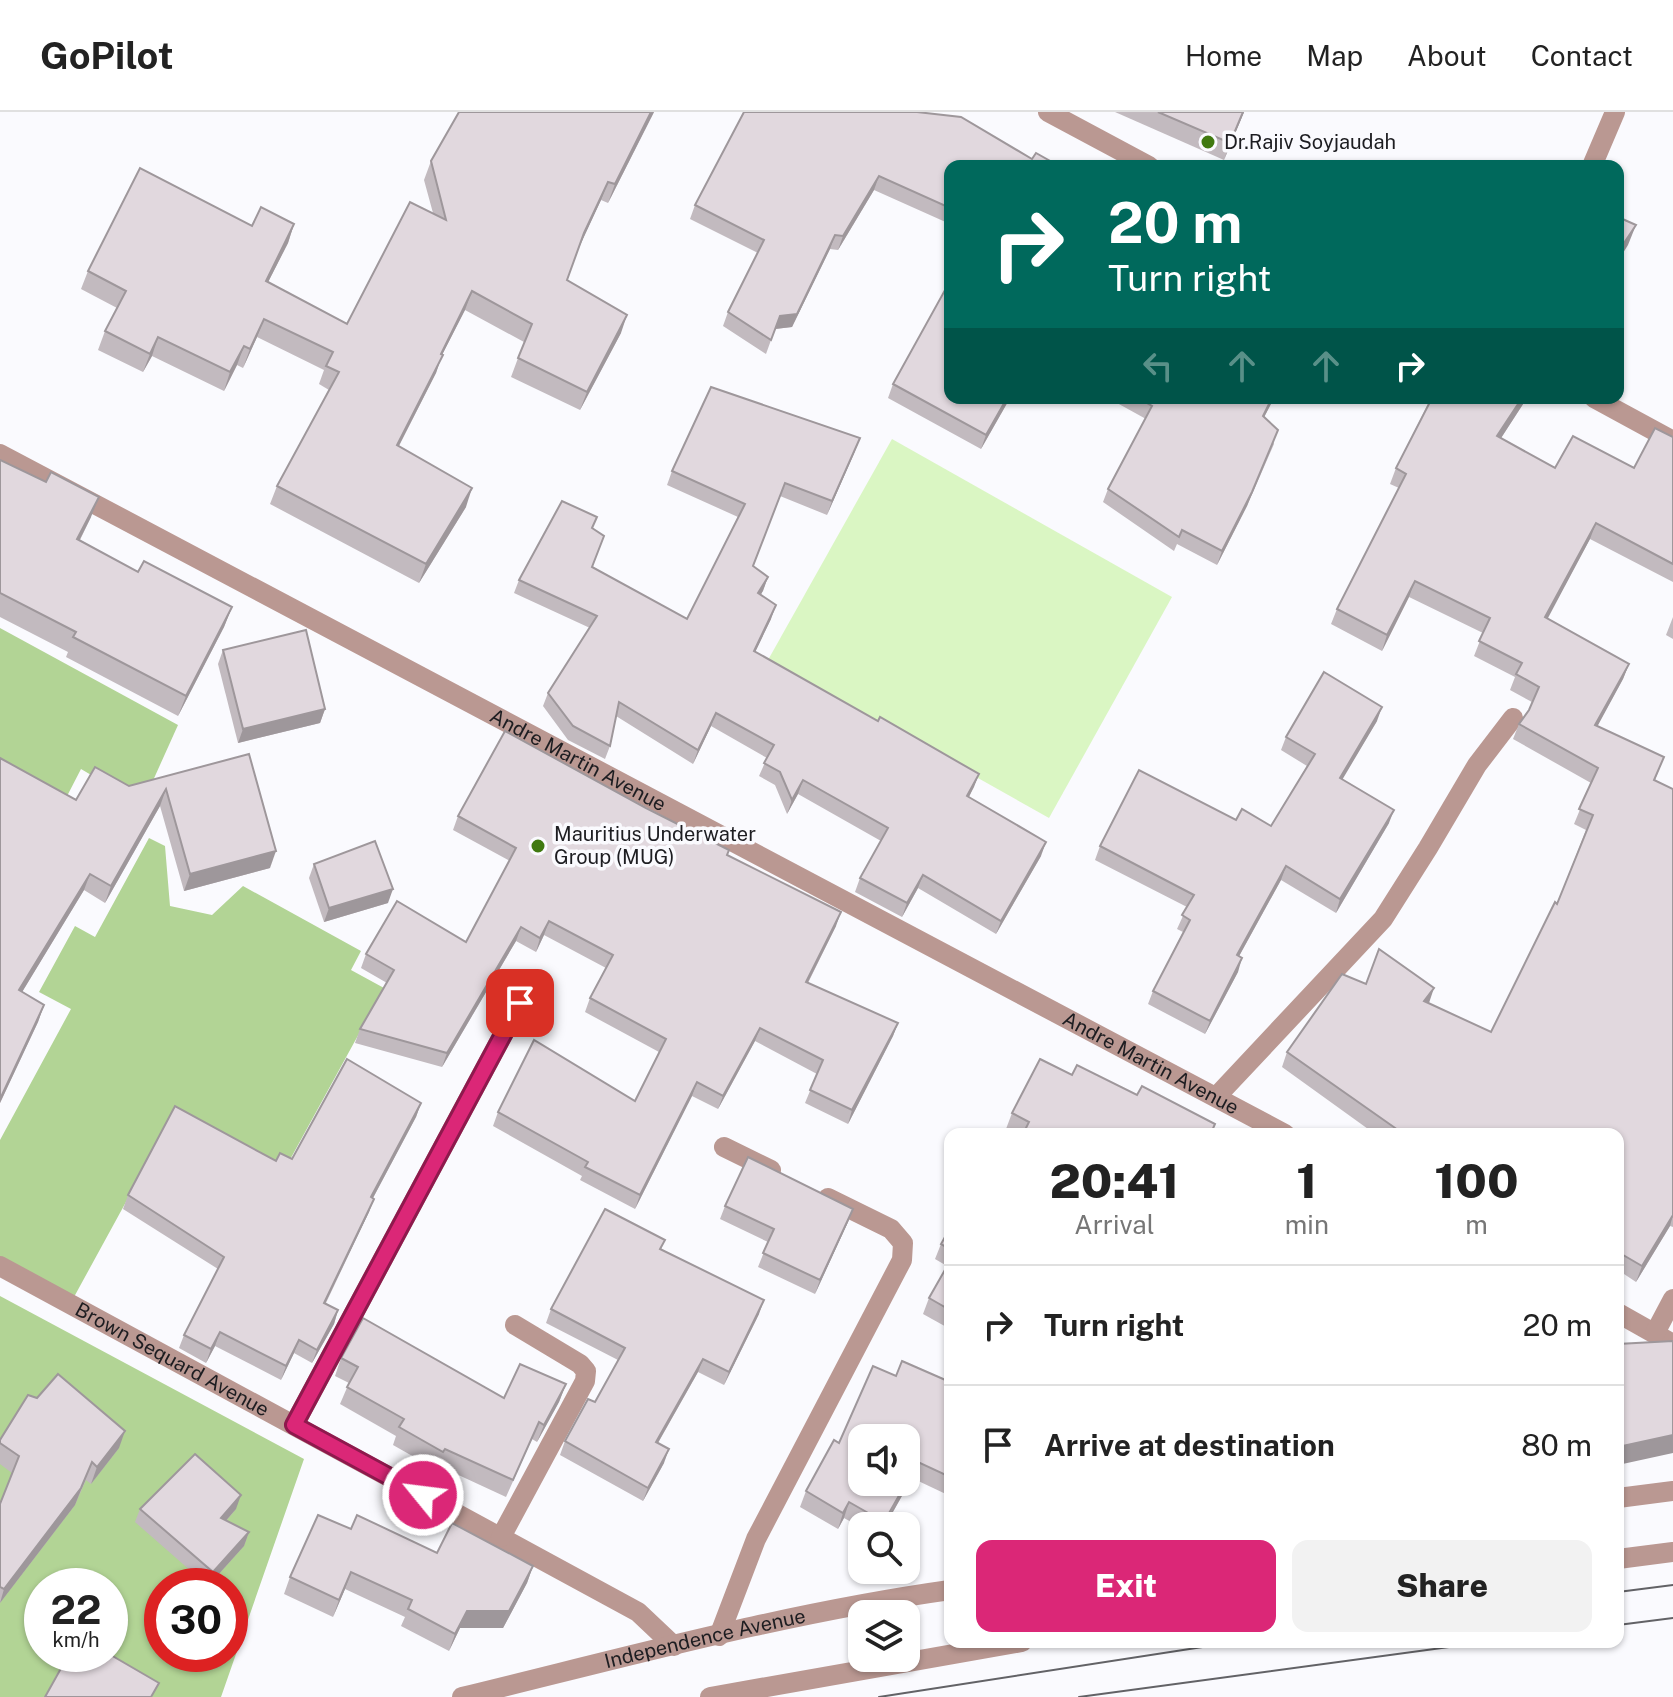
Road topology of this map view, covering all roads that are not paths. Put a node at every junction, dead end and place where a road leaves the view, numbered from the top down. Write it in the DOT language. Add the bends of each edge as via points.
graph roads {
  1 [pos="1048,112"];
  2 [pos="1615,112"];
  3 [pos="1138,160"];
  4 [pos="1595,160"];
  5 [pos="1605,404"];
  6 [pos="1673,441"];
  7 [pos="0,454"];
  8 [pos="1513,718"];
  9 [pos="520,1003"];
  10 [pos="1216,1097"];
  11 [pos="1274,1128"];
  12 [pos="724,1147"];
  13 [pos="0,1266"];
  14 [pos="1673,1299"];
  15 [pos="1624,1316"];
  16 [pos="515,1325"];
  17 [pos="1655,1333"];
  18 [pos="1673,1344"];
  19 [pos="294,1425"];
  20 [pos="1673,1491"];
  21 [pos="1624,1497"];
  22 [pos="501,1537"];
  23 [pos="1673,1552"];
  24 [pos="1624,1558"];
  25 [pos="944,1591"];
  26 [pos="719,1636"];
  27 [pos="674,1646"];
  28 [pos="988,1648"];
  29 [pos="462,1697"];
  30 [pos="710,1697"];
  1 -- 3 [label="street"];
  2 -- 4 [label="street"];
  5 -- 6 [label="street"];
  7 -- 10 [label="street, Andre Martin Avenue"];
  8 -- 10 [label="street" via="1477,765 1383,919"];
  9 -- 19 [label="street"];
  10 -- 11 [label="street, Andre Martin Avenue"];
  12 -- 26 [label="street" via="891,1229 903,1243 902,1260 756,1539"];
  13 -- 19 [label="street, Brown Sequard Avenue"];
  14 -- 17 [label="street"];
  15 -- 17 [label="street"];
  16 -- 22 [label="street" via="586,1371"];
  17 -- 18 [label="street"];
  19 -- 22 [label="street, Brown Sequard Avenue"];
  20 -- 21 [label="street"];
  22 -- 27 [label="street, Brown Sequard Avenue" via="638,1612"];
  23 -- 24 [label="street"];
  25 -- 26 [label="street, Independence Avenue"];
  26 -- 27 [label="street, Independence Avenue"];
  27 -- 29 [label="street, Independence Avenue"];
  28 -- 30 [label="street"];
}
